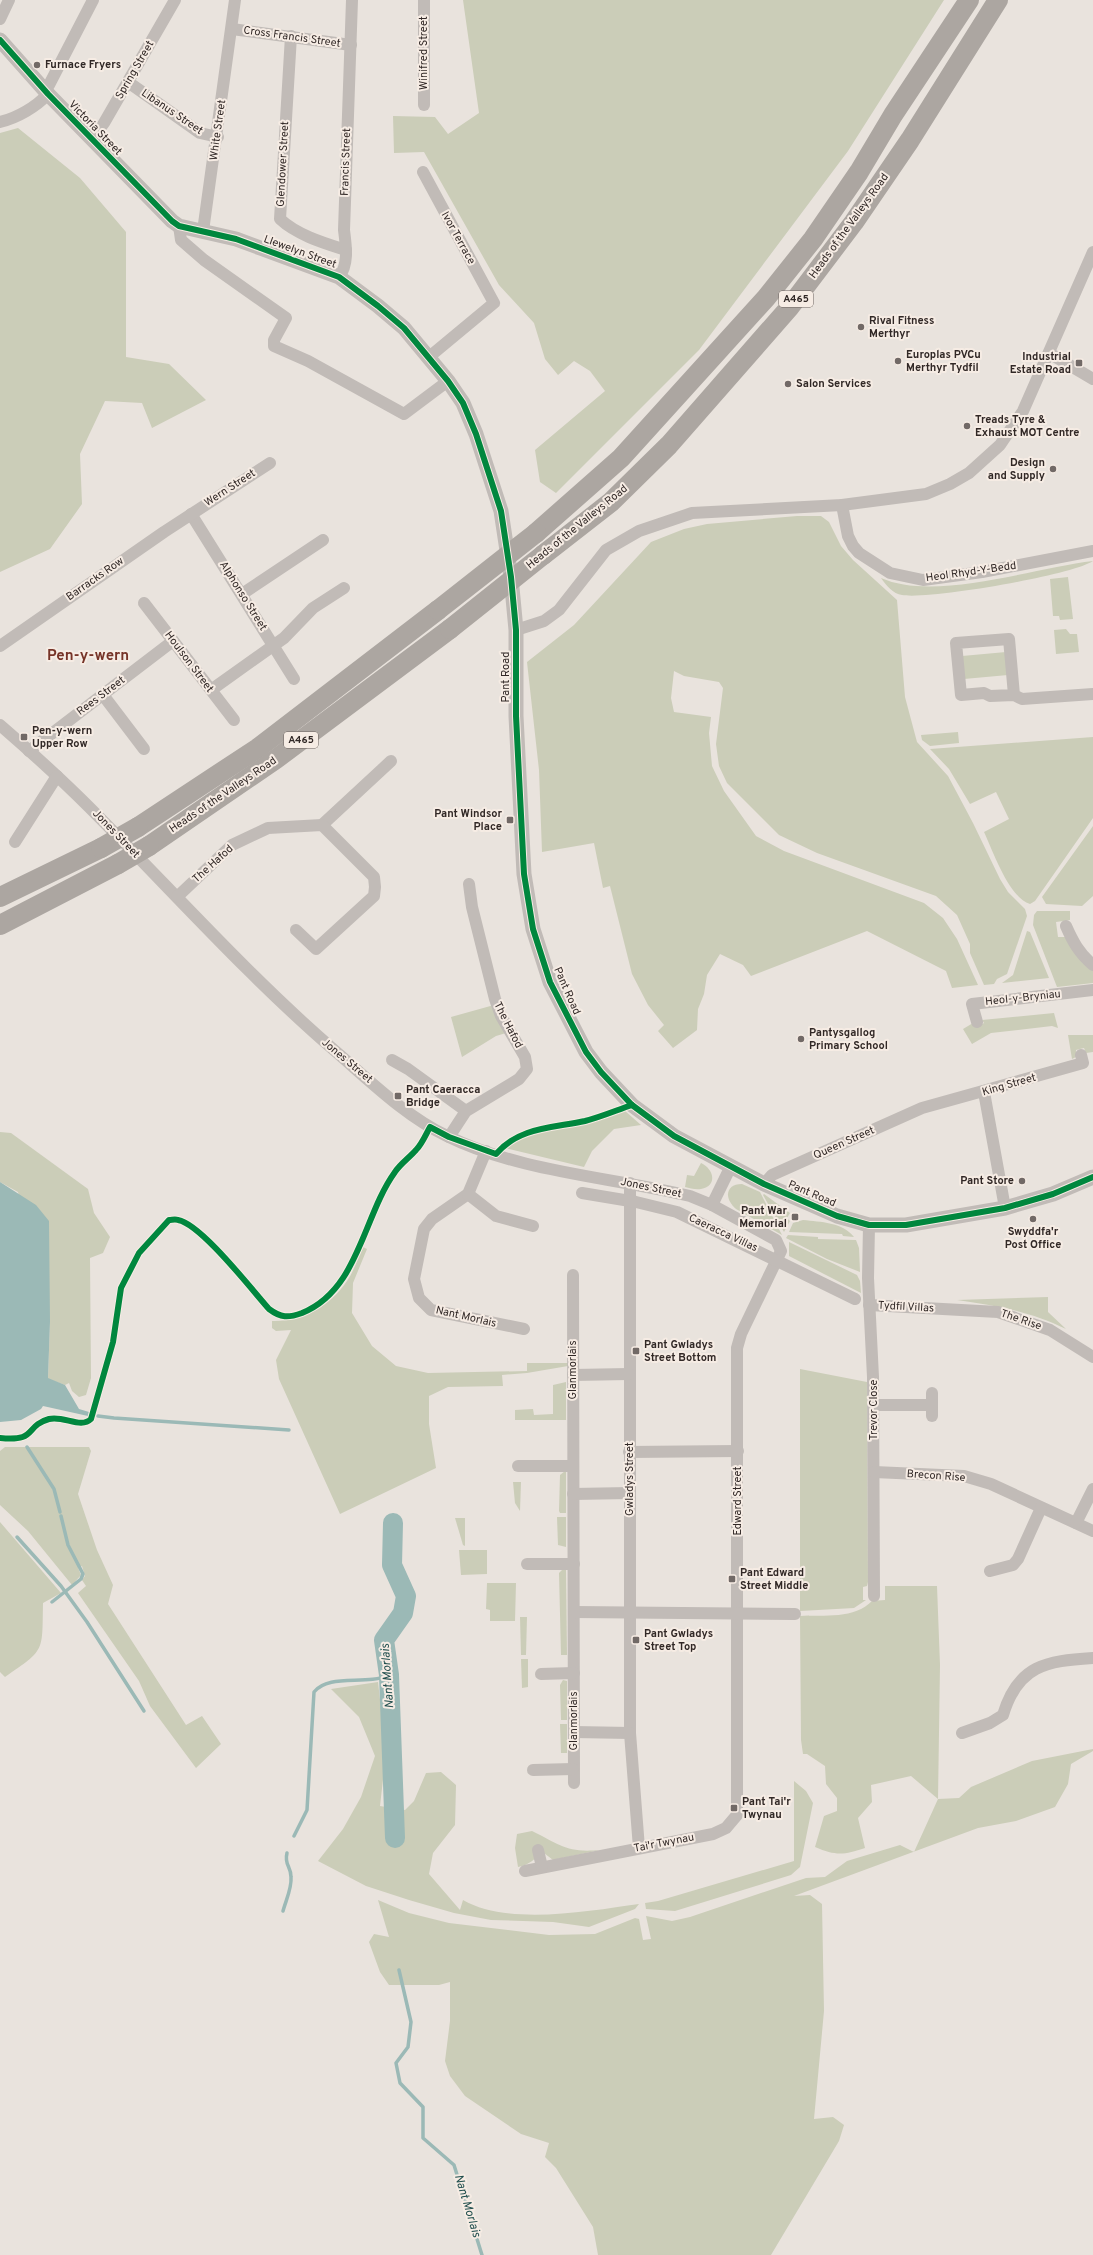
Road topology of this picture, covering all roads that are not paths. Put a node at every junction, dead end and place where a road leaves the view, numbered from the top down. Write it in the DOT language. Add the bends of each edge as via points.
graph roads {
  1 [pos="9,0"];
  2 [pos="93,0"];
  3 [pos="175,0"];
  4 [pos="235,0"];
  5 [pos="352,0"];
  6 [pos="424,0"];
  7 [pos="969,0"];
  8 [pos="998,0"];
  9 [pos="0,19"];
  10 [pos="232,29"];
  11 [pos="291,36"];
  12 [pos="0,40"];
  13 [pos="351,44"];
  14 [pos="128,82"];
  15 [pos="46,92"];
  16 [pos="424,105"];
  17 [pos="0,122"];
  18 [pos="218,137"];
  19 [pos="92,139"];
  20 [pos="423,172"];
  21 [pos="179,226"];
  22 [pos="203,231"];
  23 [pos="346,250"];
  24 [pos="1093,252"];
  25 [pos="339,277"];
  26 [pos="1050,353"];
  27 [pos="429,357"];
  28 [pos="1093,379"];
  29 [pos="448,381"];
  30 [pos="270,463"];
  31 [pos="842,505"];
  32 [pos="191,514"];
  33 [pos="323,540"];
  34 [pos="1093,551"];
  35 [pos="344,588"];
  36 [pos="242,594"];
  37 [pos="144,603"];
  38 [pos="516,630"];
  39 [pos="173,641"];
  40 [pos="0,646"];
  41 [pos="273,646"];
  42 [pos="294,679"];
  43 [pos="211,690"];
  44 [pos="1093,694"];
  45 [pos="103,695"];
  46 [pos="1014,695"];
  47 [pos="234,720"];
  48 [pos="3,731"];
  49 [pos="144,749"];
  50 [pos="29,751"];
  51 [pos="391,760"];
  52 [pos="57,776"];
  53 [pos="322,825"];
  54 [pos="15,842"];
  55 [pos="468,884"];
  56 [pos="0,897"];
  57 [pos="177,897"];
  58 [pos="0,925"];
  59 [pos="1066,926"];
  60 [pos="296,930"];
  61 [pos="1093,965"];
  62 [pos="1093,990"];
  63 [pos="977,1022"];
  64 [pos="1081,1055"];
  65 [pos="392,1060"];
  66 [pos="984,1092"];
  67 [pos="927,1106"];
  68 [pos="466,1111"];
  69 [pos="449,1137"];
  70 [pos="486,1151"];
  71 [pos="731,1166"];
  72 [pos="1093,1177"];
  73 [pos="630,1183"];
  74 [pos="764,1184"];
  75 [pos="582,1193"];
  76 [pos="468,1194"];
  77 [pos="629,1201"];
  78 [pos="712,1205"];
  79 [pos="1005,1208"];
  80 [pos="869,1225"];
  81 [pos="532,1227"];
  82 [pos="776,1240"];
  83 [pos="777,1260"];
  84 [pos="573,1275"];
  85 [pos="855,1299"];
  86 [pos="869,1305"];
  87 [pos="942,1308"];
  88 [pos="524,1330"];
  89 [pos="1093,1357"];
  90 [pos="629,1374"];
  91 [pos="573,1375"];
  92 [pos="874,1405"];
  93 [pos="932,1405"];
  94 [pos="738,1451"];
  95 [pos="629,1452"];
  96 [pos="518,1466"];
  97 [pos="572,1466"];
  98 [pos="874,1472"];
  99 [pos="1093,1489"];
  100 [pos="630,1493"];
  101 [pos="573,1494"];
  102 [pos="1041,1508"];
  103 [pos="1076,1523"];
  104 [pos="1093,1531"];
  105 [pos="527,1564"];
  106 [pos="574,1564"];
  107 [pos="990,1572"];
  108 [pos="874,1596"];
  109 [pos="574,1612"];
  110 [pos="630,1613"];
  111 [pos="739,1613"];
  112 [pos="794,1614"];
  113 [pos="1093,1658"];
  114 [pos="574,1673"];
  115 [pos="541,1674"];
  116 [pos="574,1732"];
  117 [pos="630,1733"];
  118 [pos="962,1733"];
  119 [pos="574,1769"];
  120 [pos="533,1770"];
  121 [pos="738,1772"];
  122 [pos="574,1783"];
  123 [pos="639,1848"];
  124 [pos="538,1850"];
  125 [pos="542,1867"];
  126 [pos="525,1871"];
  1 -- 9 [label="street"];
  2 -- 15 [label="street"];
  3 -- 14 [label="street, Spring Street"];
  4 -- 10 [label="street, White Street"];
  5 -- 13 [label="street, Francis Street"];
  6 -- 16 [label="street, Winifred Street"];
  7 -- 56 [label="highway, Heads of the Valleys Road / A465, bridge" via="813,239 766,298 621,458 536,533 258,748 138,827"];
  8 -- 58 [label="highway, Heads of the Valleys Road / A465, bridge" via="910,140 789,308 669,445 611,502 450,629 276,759 149,846"];
  10 -- 11 [label="street, Cross Francis Street"];
  10 -- 18 [label="street, White Street"];
  11 -- 13 [label="street, Cross Francis Street"];
  11 -- 23 [label="street, Glendower Street" via="280,219 290,227"];
  12 -- 15 [label="street, Victoria Street"];
  13 -- 23 [label="street, Francis Street" via="344,230"];
  14 -- 18 [label="street, Libanus Street" via="200,133"];
  14 -- 19 [label="street, Spring Street" via="104,124"];
  15 -- 17 [label="street" via="23,112 10,120"];
  15 -- 19 [label="street, Victoria Street"];
  18 -- 22 [label="street, White Street"];
  19 -- 21 [label="street, Victoria Street"];
  20 -- 27 [label="street, Ivor Terrace" via="494,303"];
  21 -- 22 [label="street, Llewelyn Street"];
  21 -- 29 [label="street" via="181,240 204,260 286,318 274,340 274,346 308,361 404,414"];
  22 -- 25 [label="street, Llewelyn Street" via="236,239"];
  23 -- 25 [label="street, Francis Street" via="345,264"];
  24 -- 26 [label="street"];
  25 -- 27 [label="street, Llewelyn Street" via="393,319"];
  26 -- 28 [label="street"];
  26 -- 31 [label="street" via="1013,428 1000,445 969,473 926,494"];
  27 -- 29 [label="street, Llewelyn Street"];
  29 -- 38 [label="street, Pant Road" via="463,403 476,434 501,511"];
  30 -- 32 [label="street, Wern Street"];
  31 -- 34 [label="street, Heol Rhyd-Y-Bedd" via="848,536 859,553 890,573 923,580 982,572"];
  31 -- 38 [label="street" via="692,513 638,531 606,550 558,610 544,621"];
  32 -- 36 [label="street, Alphonso Street"];
  32 -- 40 [label="street, Barracks Row"];
  33 -- 36 [label="street"];
  35 -- 41 [label="street" via="313,608 295,628"];
  36 -- 41 [label="street, Alphonso Street"];
  37 -- 39 [label="street, Houlson Street"];
  38 -- 71 [label="street, Pant Road" via="516,716 524,874 533,929 550,982 586,1052 632,1105 674,1136"];
  39 -- 43 [label="street, Houlson Street"];
  39 -- 45 [label="street, Rees Street"];
  41 -- 42 [label="street, Alphonso Street"];
  41 -- 43 [label="street"];
  43 -- 47 [label="street, Houlson Street"];
  44 -- 46 [label="street" via="1022,699"];
  45 -- 49 [label="street"];
  45 -- 50 [label="street, Rees Street"];
  46 -- 46 [label="street" via="1009,639 956,643 961,695"];
  48 -- 50 [label="street, Jones Street"];
  50 -- 52 [label="street, Jones Street"];
  51 -- 53 [label="street"];
  52 -- 54 [label="street"];
  52 -- 57 [label="street, Jones Street"];
  53 -- 57 [label="street, The Hafod" via="268,828 232,845"];
  53 -- 60 [label="street" via="374,877 374,896 316,949"];
  55 -- 68 [label="street, The Hafod" via="494,999 525,1057 526,1069 519,1079"];
  57 -- 69 [label="street, Jones Street" via="294,1016 419,1120"];
  59 -- 61 [label="street" via="1074,944"];
  62 -- 63 [label="street, Heol-y-Bryniau" via="972,1004"];
  64 -- 66 [label="street, King Street" via="1083,1063"];
  65 -- 68 [label="street"];
  66 -- 67 [label="street, King Street"];
  66 -- 79 [label="street"];
  67 -- 74 [label="street, Queen Street" via="772,1175"];
  68 -- 69 [label="street, The Hafod"];
  69 -- 70 [label="street, Jones Street"];
  70 -- 73 [label="street, Jones Street" via="547,1168"];
  70 -- 76 [label="street"];
  71 -- 74 [label="street, Pant Road"];
  71 -- 78 [label="street"];
  72 -- 79 [label="street, Pant Road" via="1053,1194"];
  73 -- 77 [label="street, Gwladys Street"];
  73 -- 78 [label="street, Jones Street" via="690,1196"];
  74 -- 80 [label="street, Pant Road" via="837,1216"];
  75 -- 77 [label="street, Caeracca Villas"];
  76 -- 81 [label="street" via="496,1216"];
  76 -- 88 [label="street, Nant Morlais" via="432,1219 424,1229 414,1279 415,1290 431,1310"];
  77 -- 83 [label="street, Caeracca Villas" via="677,1212 695,1219"];
  77 -- 90 [label="street, Gwladys Street"];
  78 -- 82 [label="street, Jones Street"];
  79 -- 80 [label="street, Pant Road" via="906,1224"];
  80 -- 86 [label="street, Trevor Close"];
  82 -- 83 [label="street, Edward Street" via="781,1251"];
  83 -- 85 [label="street, Caeracca Villas"];
  83 -- 94 [label="street, Edward Street" via="737,1348"];
  84 -- 91 [label="street, Glanmorlais"];
  86 -- 87 [label="street, Tydfil Villas"];
  86 -- 92 [label="street, Trevor Close"];
  87 -- 89 [label="street, The Rise" via="998,1312 1050,1330"];
  90 -- 91 [label="street"];
  90 -- 95 [label="street, Gwladys Street"];
  91 -- 97 [label="street, Glanmorlais"];
  92 -- 93 [label="street"];
  92 -- 98 [label="street, Trevor Close"];
  94 -- 95 [label="street"];
  94 -- 111 [label="street, Edward Street"];
  95 -- 100 [label="street, Gwladys Street"];
  96 -- 97 [label="street"];
  97 -- 101 [label="street, Glanmorlais"];
  98 -- 102 [label="street, Brecon Rise" via="964,1476 991,1484"];
  98 -- 108 [label="street, Trevor Close"];
  99 -- 103 [label="street"];
  100 -- 101 [label="street"];
  100 -- 110 [label="street, Gwladys Street"];
  101 -- 106 [label="street, Glanmorlais"];
  102 -- 103 [label="street, Brecon Rise"];
  102 -- 107 [label="street" via="1018,1559 1013,1565"];
  103 -- 104 [label="street, Brecon Rise"];
  105 -- 106 [label="street"];
  106 -- 109 [label="street, Glanmorlais"];
  109 -- 110 [label="street"];
  109 -- 114 [label="street, Glanmorlais"];
  110 -- 111 [label="street"];
  110 -- 117 [label="street, Gwladys Street"];
  111 -- 112 [label="street"];
  111 -- 121 [label="street, Edward Street"];
  113 -- 118 [label="street" via="1050,1663 1036,1669 1023,1678 1011,1693 1003,1716"];
  114 -- 115 [label="street"];
  114 -- 116 [label="street, Glanmorlais"];
  116 -- 117 [label="street"];
  116 -- 119 [label="street, Glanmorlais"];
  117 -- 123 [label="street, Gwladys Street"];
  119 -- 120 [label="street"];
  119 -- 122 [label="street, Glanmorlais"];
  121 -- 123 [label="street, Tai'r Twynau" via="737,1815 726,1828 713,1834"];
  123 -- 125 [label="street, Tai'r Twynau"];
  124 -- 125 [label="street"];
  125 -- 126 [label="street, Tai'r Twynau"];
}
